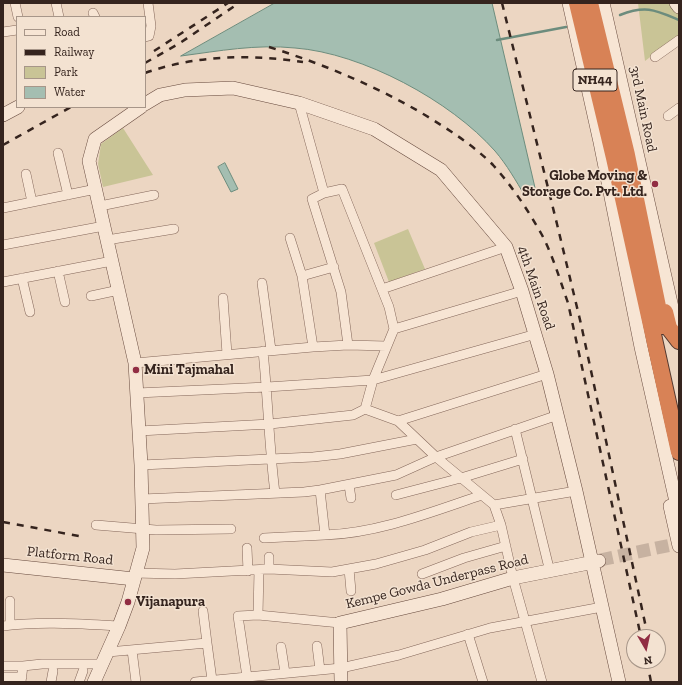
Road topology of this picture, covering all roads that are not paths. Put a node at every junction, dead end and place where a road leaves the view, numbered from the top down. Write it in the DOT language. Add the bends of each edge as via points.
graph roads {
  1 [pos="15,3"];
  2 [pos="56,3"];
  3 [pos="148,3"];
  4 [pos="569,3"];
  5 [pos="577,3"];
  6 [pos="590,3"];
  7 [pos="603,3"];
  8 [pos="676,3"];
  9 [pos="679,7"];
  10 [pos="18,16"];
  11 [pos="59,16"];
  12 [pos="16,30"];
  13 [pos="3,32"];
  14 [pos="146,38"];
  15 [pos="679,40"];
  16 [pos="655,57"];
  17 [pos="146,102"];
  18 [pos="299,103"];
  19 [pos="137,108"];
  20 [pos="679,108"];
  21 [pos="668,116"];
  22 [pos="58,153"];
  23 [pos="620,156"];
  24 [pos="26,174"];
  25 [pos="96,188"];
  26 [pos="324,193"];
  27 [pos="68,195"];
  28 [pos="154,196"];
  29 [pos="32,202"];
  30 [pos="100,206"];
  31 [pos="3,208"];
  32 [pos="104,226"];
  33 [pos="174,229"];
  34 [pos="290,238"];
  35 [pos="107,240"];
  36 [pos="3,246"];
  37 [pos="506,247"];
  38 [pos="112,261"];
  39 [pos="334,267"];
  40 [pos="58,271"];
  41 [pos="302,276"];
  42 [pos="22,278"];
  43 [pos="3,282"];
  44 [pos="262,283"];
  45 [pos="382,289"];
  46 [pos="119,290"];
  47 [pos="522,291"];
  48 [pos="91,296"];
  49 [pos="223,298"];
  50 [pos="65,302"];
  51 [pos="645,305"];
  52 [pos="30,312"];
  53 [pos="394,329"];
  54 [pos="536,334"];
  55 [pos="679,340"];
  56 [pos="348,345"];
  57 [pos="386,346"];
  58 [pos="648,346"];
  59 [pos="314,347"];
  60 [pos="267,351"];
  61 [pos="227,354"];
  62 [pos="135,363"];
  63 [pos="547,374"];
  64 [pos="372,380"];
  65 [pos="267,387"];
  66 [pos="137,393"];
  67 [pos="679,402"];
  68 [pos="365,409"];
  69 [pos="558,415"];
  70 [pos="398,422"];
  71 [pos="270,424"];
  72 [pos="515,429"];
  73 [pos="139,431"];
  74 [pos="417,439"];
  75 [pos="679,452"];
  76 [pos="436,457"];
  77 [pos="271,459"];
  78 [pos="523,459"];
  79 [pos="667,464"];
  80 [pos="141,465"];
  81 [pos="460,478"];
  82 [pos="349,484"];
  83 [pos="320,490"];
  84 [pos="576,491"];
  85 [pos="275,493"];
  86 [pos="396,495"];
  87 [pos="482,495"];
  88 [pos="351,498"];
  89 [pos="532,498"];
  90 [pos="142,499"];
  91 [pos="494,505"];
  92 [pos="679,516"];
  93 [pos="96,525"];
  94 [pos="501,525"];
  95 [pos="143,529"];
  96 [pos="231,529"];
  97 [pos="325,535"];
  98 [pos="264,538"];
  99 [pos="676,545"];
  100 [pos="506,546"];
  101 [pos="247,548"];
  102 [pos="269,557"];
  103 [pos="596,561"];
  104 [pos="3,565"];
  105 [pos="269,569"];
  106 [pos="349,569"];
  107 [pos="260,570"];
  108 [pos="248,571"];
  109 [pos="550,572"];
  110 [pos="422,574"];
  111 [pos="134,576"];
  112 [pos="513,578"];
  113 [pos="351,591"];
  114 [pos="10,600"];
  115 [pos="602,607"];
  116 [pos="203,611"];
  117 [pos="258,615"];
  118 [pos="526,622"];
  119 [pos="340,623"];
  120 [pos="6,626"];
  121 [pos="119,626"];
  122 [pos="468,634"];
  123 [pos="207,643"];
  124 [pos="318,646"];
  125 [pos="281,648"];
  126 [pos="132,650"];
  127 [pos="108,652"];
  128 [pos="103,664"];
  129 [pos="3,666"];
  130 [pos="23,666"];
  131 [pos="341,668"];
  132 [pos="320,670"];
  133 [pos="53,671"];
  134 [pos="83,671"];
  135 [pos="284,673"];
  136 [pos="3,677"];
  137 [pos="247,677"];
  138 [pos="22,680"];
  139 [pos="212,680"];
  140 [pos="51,682"];
  141 [pos="79,682"];
  142 [pos="94,682"];
  143 [pos="136,682"];
  144 [pos="195,682"];
  145 [pos="341,682"];
  146 [pos="482,682"];
  147 [pos="542,682"];
  148 [pos="619,682"];
  1 -- 10 [label="street"];
  2 -- 11 [label="street"];
  3 -- 14 [label="street" via="151,26 149,36"];
  4 -- 51 [label="street" via="600,142"];
  5 -- 23 [label="highway, NH44"];
  6 -- 23 [label="highway, NH44"];
  7 -- 55 [label="street, 3rd Main Road"];
  8 -- 9 [label="street"];
  12 -- 13 [label="street"];
  15 -- 16 [label="street"];
  17 -- 18 [label="street, 4th Main Road" via="160,95 184,90 233,88"];
  18 -- 26 [label="street"];
  18 -- 37 [label="street, 4th Main Road" via="374,129 441,170"];
  19 -- 25 [label="street, 4th Main Road" via="95,139 90,161"];
  20 -- 21 [label="street"];
  22 -- 27 [label="street"];
  23 -- 51 [label="highway, NH44"];
  24 -- 29 [label="street"];
  25 -- 27 [label="street"];
  25 -- 30 [label="street, 4th Main Road"];
  26 -- 39 [label="street" via="312,199"];
  26 -- 45 [label="street" via="342,189"];
  27 -- 29 [label="street"];
  28 -- 30 [label="street"];
  29 -- 31 [label="street"];
  30 -- 32 [label="street, 4th Main Road"];
  32 -- 35 [label="street, 4th Main Road"];
  32 -- 36 [label="street"];
  33 -- 35 [label="street"];
  34 -- 41 [label="street"];
  35 -- 38 [label="street, 4th Main Road"];
  37 -- 45 [label="street"];
  37 -- 47 [label="street, 4th Main Road"];
  38 -- 40 [label="street"];
  38 -- 46 [label="street, 4th Main Road"];
  39 -- 41 [label="street"];
  39 -- 56 [label="street" via="341,292"];
  40 -- 42 [label="street"];
  40 -- 50 [label="street"];
  41 -- 59 [label="street"];
  42 -- 43 [label="street"];
  42 -- 52 [label="street"];
  44 -- 60 [label="street"];
  45 -- 53 [label="street"];
  46 -- 48 [label="street"];
  46 -- 62 [label="street, 4th Main Road"];
  47 -- 53 [label="street"];
  47 -- 54 [label="street, 4th Main Road"];
  49 -- 61 [label="street"];
  51 -- 55 [label="highway" via="663,302 669,328"];
  51 -- 58 [label="highway, NH44"];
  51 -- 67 [label="highway, NH44"];
  53 -- 57 [label="street"];
  54 -- 63 [label="street, 4th Main Road"];
  54 -- 64 [label="street"];
  56 -- 57 [label="street"];
  56 -- 59 [label="street"];
  57 -- 64 [label="street"];
  58 -- 75 [label="highway, NH44"];
  58 -- 79 [label="street"];
  59 -- 60 [label="street"];
  60 -- 61 [label="street"];
  60 -- 65 [label="street"];
  61 -- 62 [label="street"];
  62 -- 66 [label="street, 4th Main Road"];
  63 -- 69 [label="street, 4th Main Road"];
  63 -- 70 [label="street"];
  64 -- 65 [label="street"];
  64 -- 68 [label="street"];
  65 -- 66 [label="street"];
  65 -- 71 [label="street"];
  66 -- 73 [label="street, 4th Main Road"];
  68 -- 70 [label="street"];
  68 -- 71 [label="street" via="353,416"];
  69 -- 72 [label="street"];
  69 -- 84 [label="street, 4th Main Road"];
  70 -- 74 [label="street"];
  71 -- 73 [label="street"];
  71 -- 77 [label="street"];
  72 -- 76 [label="street"];
  72 -- 78 [label="street"];
  73 -- 80 [label="street, 4th Main Road"];
  74 -- 76 [label="street"];
  74 -- 77 [label="street" via="340,454"];
  76 -- 81 [label="street"];
  76 -- 82 [label="street" via="396,475"];
  77 -- 80 [label="street"];
  77 -- 85 [label="street"];
  78 -- 81 [label="street"];
  78 -- 89 [label="street"];
  79 -- 92 [label="street"];
  79 -- 99 [label="street" via="663,475"];
  80 -- 90 [label="street, 4th Main Road"];
  81 -- 86 [label="street"];
  81 -- 87 [label="street"];
  82 -- 83 [label="street"];
  82 -- 88 [label="street"];
  83 -- 85 [label="street"];
  83 -- 97 [label="street"];
  84 -- 89 [label="street"];
  84 -- 103 [label="street, 4th Main Road"];
  85 -- 90 [label="street"];
  87 -- 91 [label="street"];
  87 -- 97 [label="street" via="362,531"];
  89 -- 91 [label="street"];
  89 -- 109 [label="street"];
  90 -- 95 [label="street, 4th Main Road"];
  91 -- 94 [label="street"];
  93 -- 95 [label="street"];
  94 -- 100 [label="street"];
  94 -- 106 [label="street" via="471,532 425,550"];
  95 -- 96 [label="street"];
  95 -- 111 [label="street, 4th Main Road" via="143,548"];
  97 -- 98 [label="street"];
  100 -- 110 [label="street"];
  100 -- 112 [label="street"];
  101 -- 108 [label="street"];
  102 -- 105 [label="street"];
  103 -- 109 [label="street, Kempe Gowda Underpass Road"];
  103 -- 115 [label="street, 4th Main Road"];
  104 -- 111 [label="street, Platform Road"];
  105 -- 106 [label="street" via="332,572"];
  105 -- 107 [label="street"];
  106 -- 113 [label="street"];
  107 -- 108 [label="street"];
  107 -- 117 [label="street"];
  108 -- 111 [label="street"];
  109 -- 112 [label="street, Kempe Gowda Underpass Road"];
  111 -- 121 [label="street, 4th Main Road"];
  112 -- 118 [label="street"];
  112 -- 119 [label="street, Kempe Gowda Underpass Road" via="442,599"];
  114 -- 120 [label="street"];
  115 -- 118 [label="street"];
  115 -- 148 [label="street, 4th Main Road"];
  116 -- 123 [label="street"];
  117 -- 119 [label="street"];
  117 -- 137 [label="street" via="238,616"];
  118 -- 122 [label="street"];
  118 -- 147 [label="street"];
  119 -- 131 [label="street, Kempe Gowda Underpass Road"];
  120 -- 121 [label="street" via="77,623"];
  121 -- 127 [label="street, 4th Main Road"];
  122 -- 131 [label="street" via="399,655"];
  122 -- 146 [label="street"];
  123 -- 126 [label="street"];
  123 -- 139 [label="street"];
  124 -- 132 [label="street"];
  125 -- 135 [label="street"];
  126 -- 127 [label="street"];
  126 -- 143 [label="street"];
  127 -- 128 [label="street, 4th Main Road"];
  128 -- 130 [label="street"];
  128 -- 142 [label="street, 4th Main Road"];
  129 -- 130 [label="street"];
  130 -- 138 [label="street"];
  131 -- 132 [label="street"];
  131 -- 145 [label="street, Kempe Gowda Underpass Road"];
  132 -- 135 [label="street"];
  133 -- 140 [label="street"];
  134 -- 141 [label="street"];
  135 -- 137 [label="street"];
  136 -- 138 [label="street"];
  137 -- 139 [label="street"];
  139 -- 144 [label="street"];
}
